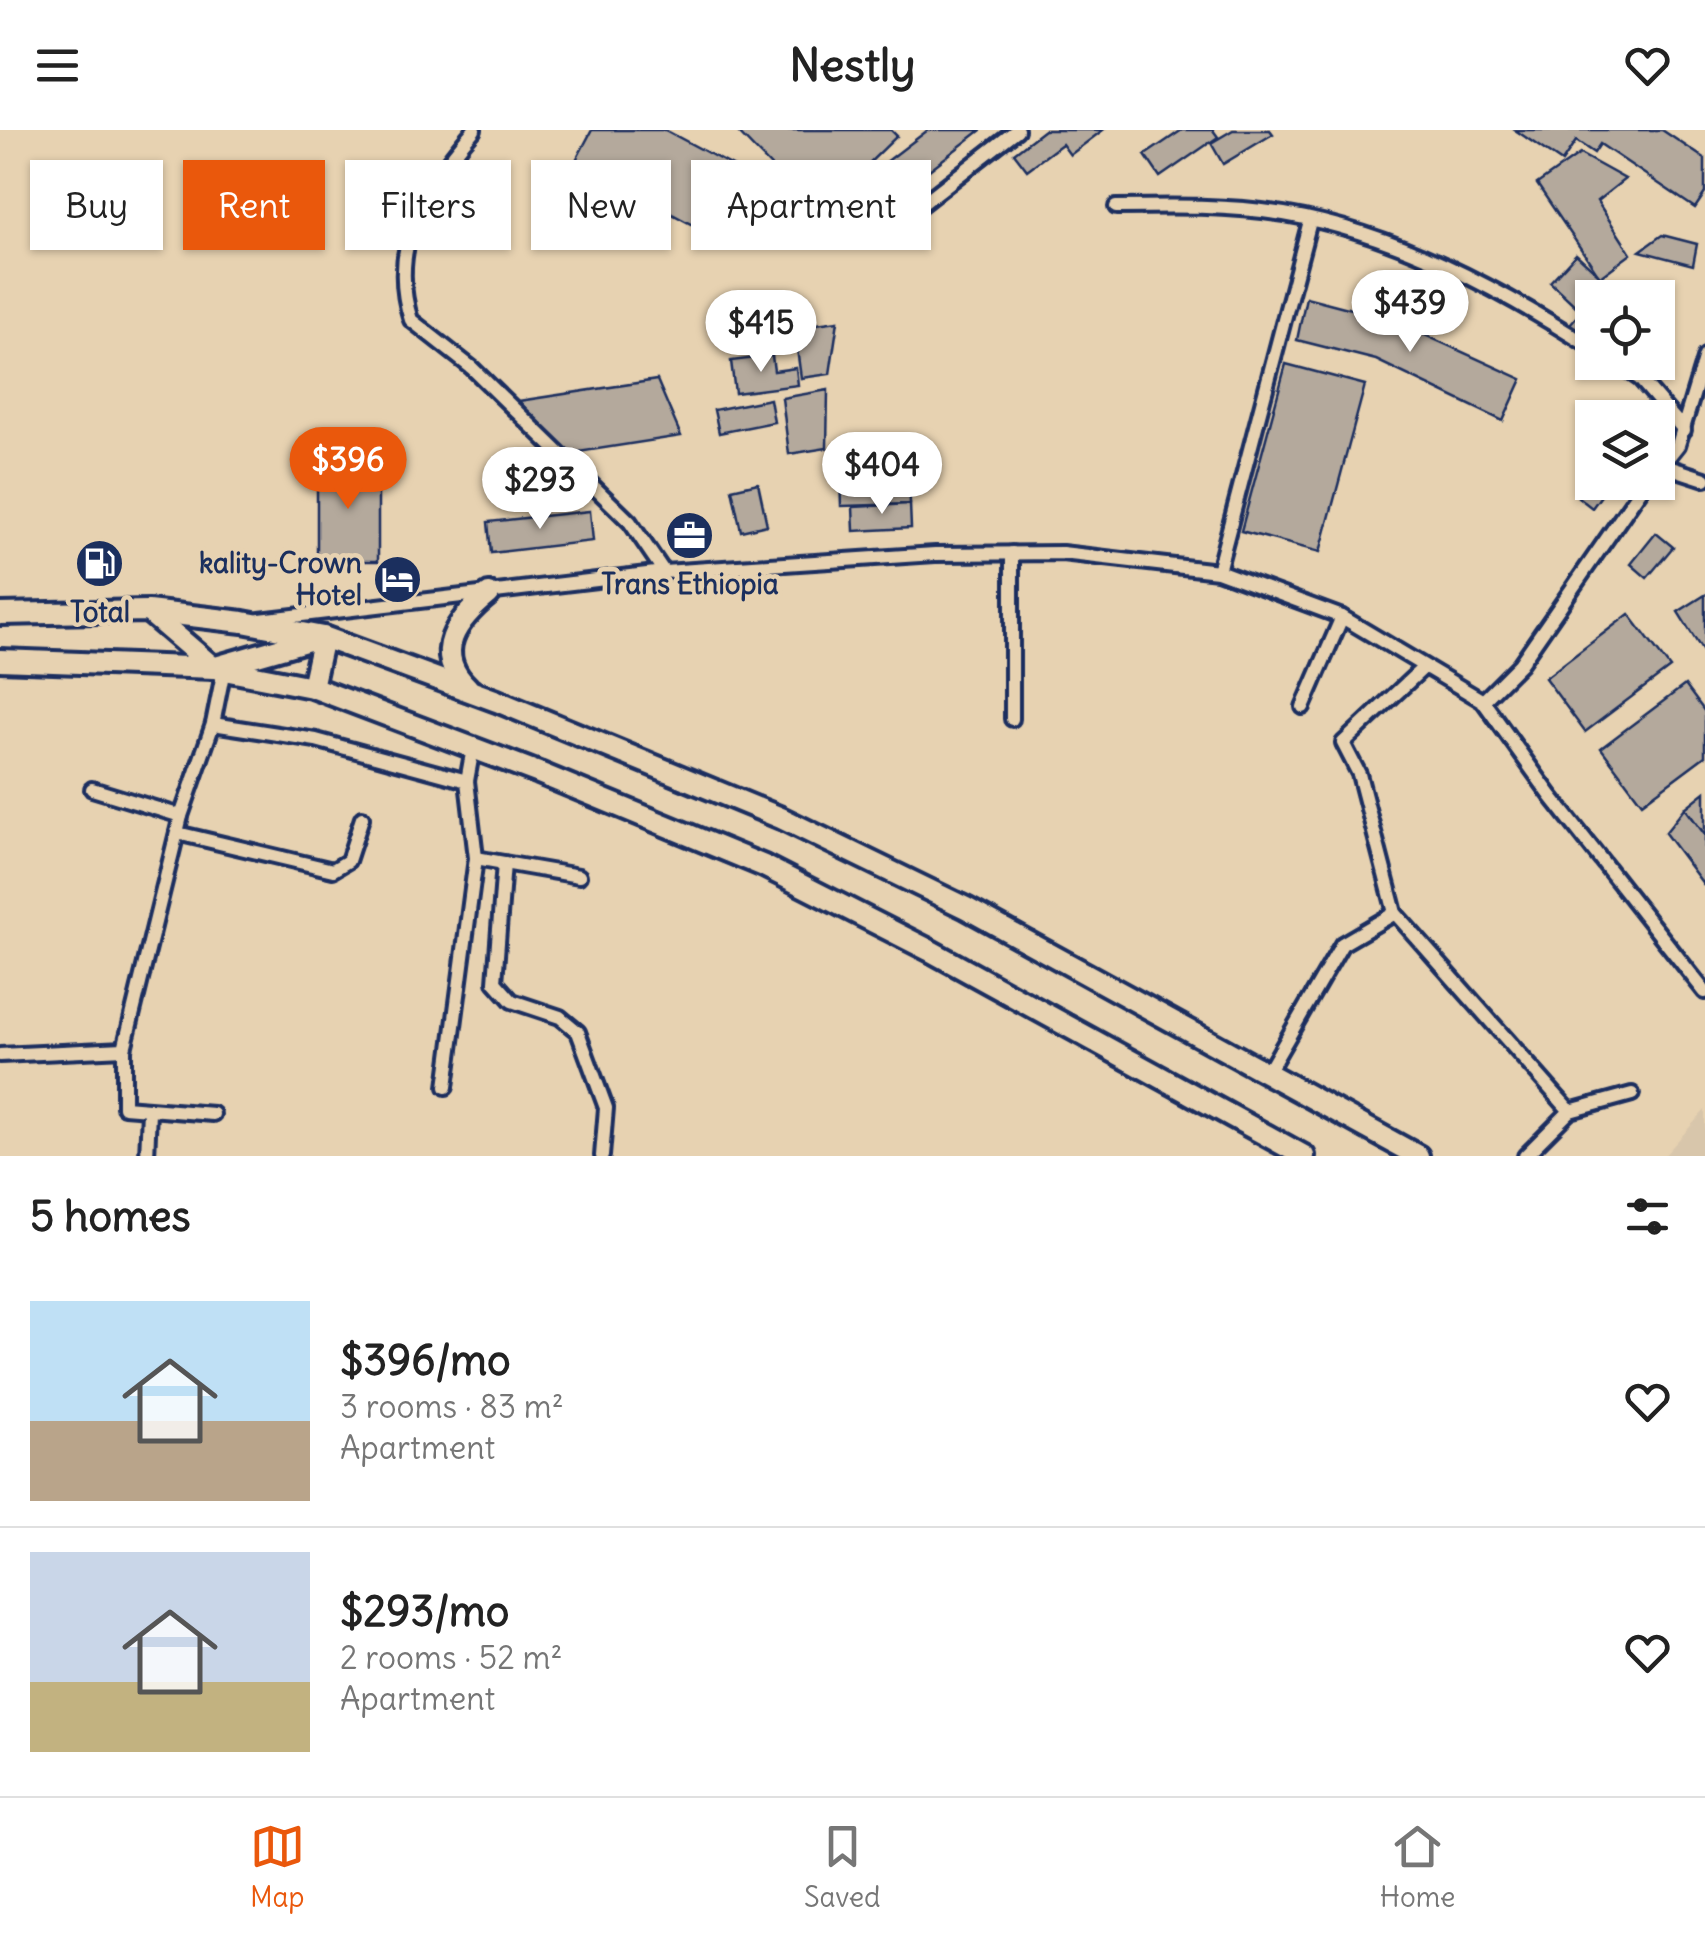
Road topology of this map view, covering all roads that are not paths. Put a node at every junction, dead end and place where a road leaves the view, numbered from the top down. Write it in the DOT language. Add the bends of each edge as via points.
graph roads {
  1 [pos="474,130"];
  2 [pos="1017,130"];
  3 [pos="931,197"];
  4 [pos="1116,207"];
  5 [pos="1310,221"];
  6 [pos="1575,337"];
  7 [pos="1705,356"];
  8 [pos="1642,380"];
  9 [pos="1684,430"];
  10 [pos="1675,444"];
  11 [pos="1675,471"];
  12 [pos="1705,479"];
  13 [pos="1634,500"];
  14 [pos="1012,554"];
  15 [pos="1218,571"];
  16 [pos="664,572"];
  17 [pos="488,594"];
  18 [pos="148,611"];
  19 [pos="0,614"];
  20 [pos="1342,617"];
  21 [pos="242,622"];
  22 [pos="323,636"];
  23 [pos="0,660"];
  24 [pos="219,668"];
  25 [pos="1423,668"];
  26 [pos="312,687"];
  27 [pos="473,692"];
  28 [pos="1483,701"];
  29 [pos="1303,707"];
  30 [pos="1012,719"];
  31 [pos="213,724"];
  32 [pos="473,748"];
  33 [pos="467,781"];
  34 [pos="92,789"];
  35 [pos="181,816"];
  36 [pos="362,818"];
  37 [pos="177,833"];
  38 [pos="476,858"];
  39 [pos="504,863"];
  40 [pos="579,876"];
  41 [pos="1395,913"];
  42 [pos="1705,992"];
  43 [pos="124,1049"];
  44 [pos="0,1055"];
  45 [pos="1268,1072"];
  46 [pos="446,1087"];
  47 [pos="1632,1094"];
  48 [pos="1570,1110"];
  49 [pos="148,1112"];
  50 [pos="214,1114"];
  51 [pos="147,1156"];
  52 [pos="602,1156"];
  53 [pos="1304,1156"];
  54 [pos="1418,1156"];
  55 [pos="1525,1156"];
  1 -- 16 [label="street" via="420,203 407,237 402,269 412,320 472,368 630,522"];
  2 -- 3 [label="street"];
  4 -- 5 [label="street" via="1242,208"];
  5 -- 6 [label="street" via="1444,263"];
  5 -- 15 [label="street"];
  7 -- 9 [label="street"];
  8 -- 9 [label="street"];
  9 -- 10 [label="street"];
  11 -- 12 [label="street"];
  13 -- 28 [label="street" via="1520,664"];
  14 -- 15 [label="street" via="1062,553"];
  14 -- 16 [label="street"];
  14 -- 30 [label="street"];
  15 -- 20 [label="street"];
  16 -- 17 [label="street"];
  17 -- 21 [label="street"];
  17 -- 27 [label="main road" via="462,617 449,644 450,665"];
  18 -- 19 [label="main road"];
  18 -- 21 [label="main road"];
  18 -- 24 [label="main road"];
  20 -- 25 [label="street"];
  20 -- 29 [label="street"];
  21 -- 22 [label="main road"];
  22 -- 24 [label="main road"];
  22 -- 26 [label="main road"];
  22 -- 27 [label="main road"];
  23 -- 24 [label="main road"];
  24 -- 26 [label="main road"];
  24 -- 31 [label="street"];
  25 -- 28 [label="street"];
  25 -- 41 [label="street" via="1343,743 1359,774"];
  26 -- 32 [label="main road"];
  27 -- 45 [label="main road" via="781,818 966,908"];
  28 -- 42 [label="street"];
  31 -- 33 [label="street" via="316,740"];
  31 -- 35 [label="street"];
  32 -- 33 [label="street"];
  32 -- 53 [label="main road" via="764,866"];
  33 -- 38 [label="street"];
  34 -- 35 [label="street"];
  35 -- 37 [label="street"];
  36 -- 37 [label="street" via="348,861 333,870"];
  37 -- 43 [label="street"];
  38 -- 39 [label="street"];
  38 -- 46 [label="street"];
  39 -- 40 [label="street"];
  39 -- 52 [label="street" via="495,982 512,1001 560,1017 578,1032 606,1108"];
  41 -- 45 [label="street" via="1342,944"];
  41 -- 48 [label="street"];
  43 -- 44 [label="street"];
  43 -- 49 [label="street" via="124,1107"];
  45 -- 54 [label="main road"];
  47 -- 48 [label="street"];
  48 -- 55 [label="street"];
  49 -- 50 [label="street"];
  49 -- 51 [label="street"];
}
